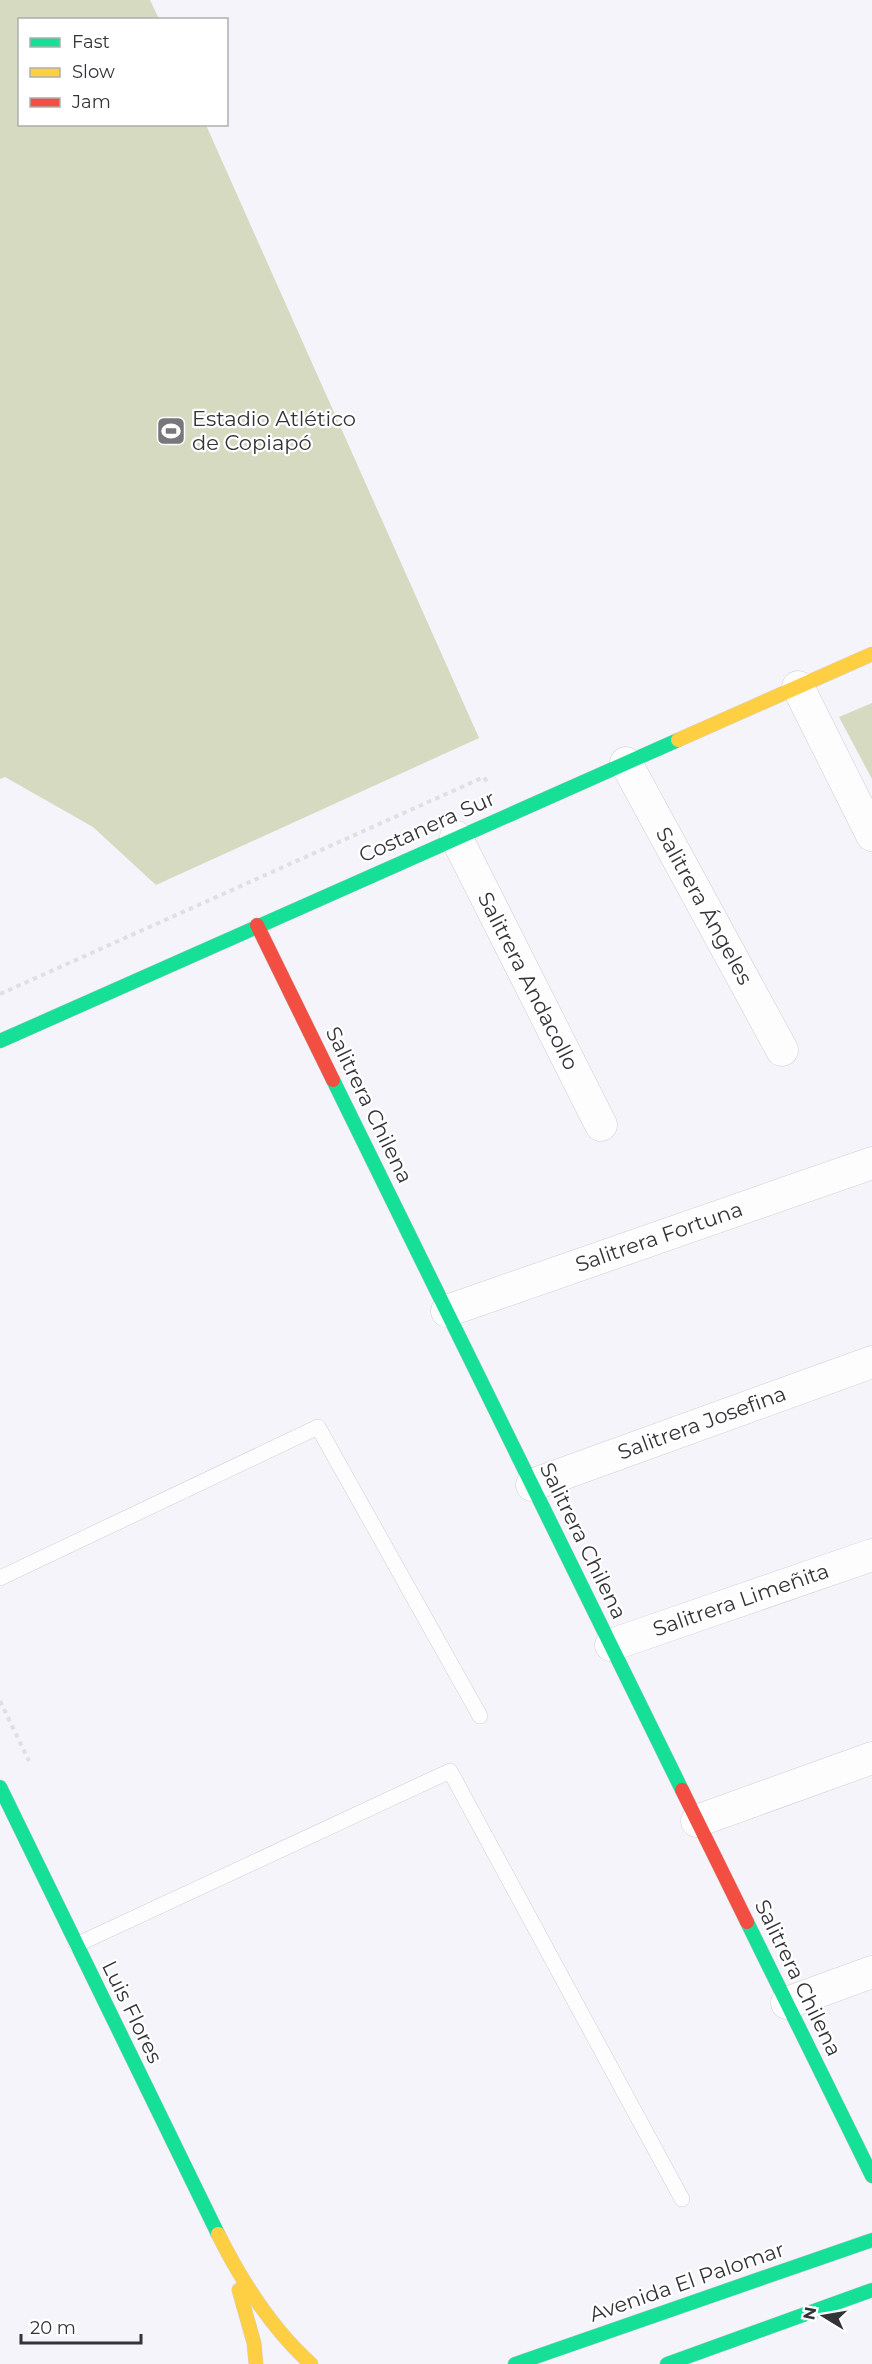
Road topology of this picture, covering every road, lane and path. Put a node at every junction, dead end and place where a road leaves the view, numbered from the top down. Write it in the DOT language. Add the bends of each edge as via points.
graph roads {
  1 [pos="872,654"];
  2 [pos="798,687"];
  3 [pos="626,763"];
  4 [pos="505,816"];
  5 [pos="872,835"];
  6 [pos="456,837"];
  7 [pos="256,925"];
  8 [pos="0,994"];
  9 [pos="0,1041"];
  10 [pos="782,1050"];
  11 [pos="601,1125"];
  12 [pos="872,1163"];
  13 [pos="447,1311"];
  14 [pos="872,1362"];
  15 [pos="532,1485"];
  16 [pos="872,1555"];
  17 [pos="0,1578"];
  18 [pos="611,1645"];
  19 [pos="480,1716"];
  20 [pos="872,1758"];
  21 [pos="0,1787"];
  22 [pos="697,1821"];
  23 [pos="76,1945"];
  24 [pos="872,1972"];
  25 [pos="787,2002"];
  26 [pos="872,2176"];
  27 [pos="682,2199"];
  28 [pos="872,2240"];
  29 [pos="228,2254"];
  30 [pos="872,2290"];
  31 [pos="256,2364"];
  32 [pos="311,2364"];
  33 [pos="515,2364"];
  34 [pos="667,2364"];
  1 -- 2 [label="street, Costanera Sur"];
  2 -- 3 [label="street, Costanera Sur"];
  2 -- 5 [label="street"];
  3 -- 4 [label="street, Costanera Sur"];
  3 -- 10 [label="street, Salitrera Ángeles"];
  4 -- 6 [label="street, Costanera Sur"];
  4 -- 8 [label="path" via="484,777"];
  6 -- 7 [label="street, Costanera Sur"];
  6 -- 11 [label="street, Salitrera Andacollo"];
  7 -- 9 [label="street, Costanera Sur"];
  7 -- 13 [label="street, Salitrera Chilena"];
  12 -- 13 [label="street, Salitrera Fortuna"];
  13 -- 15 [label="street, Salitrera Chilena"];
  14 -- 15 [label="street, Salitrera Josefina"];
  15 -- 18 [label="street, Salitrera Chilena"];
  16 -- 18 [label="street, Salitrera Limeñita"];
  17 -- 19 [label="lane" via="318,1427"];
  18 -- 22 [label="street, Salitrera Chilena"];
  20 -- 22 [label="street"];
  21 -- 23 [label="street, Luis Flores"];
  22 -- 25 [label="street, Salitrera Chilena"];
  23 -- 27 [label="lane" via="450,1771"];
  23 -- 29 [label="street, Luis Flores"];
  24 -- 25 [label="street"];
  25 -- 26 [label="street, Salitrera Chilena"];
  28 -- 33 [label="street, Avenida El Palomar"];
  29 -- 31 [label="street, Luis Flores" via="254,2343"];
  29 -- 32 [label="street, Luis Flores" via="270,2320"];
  30 -- 34 [label="street"];
}
